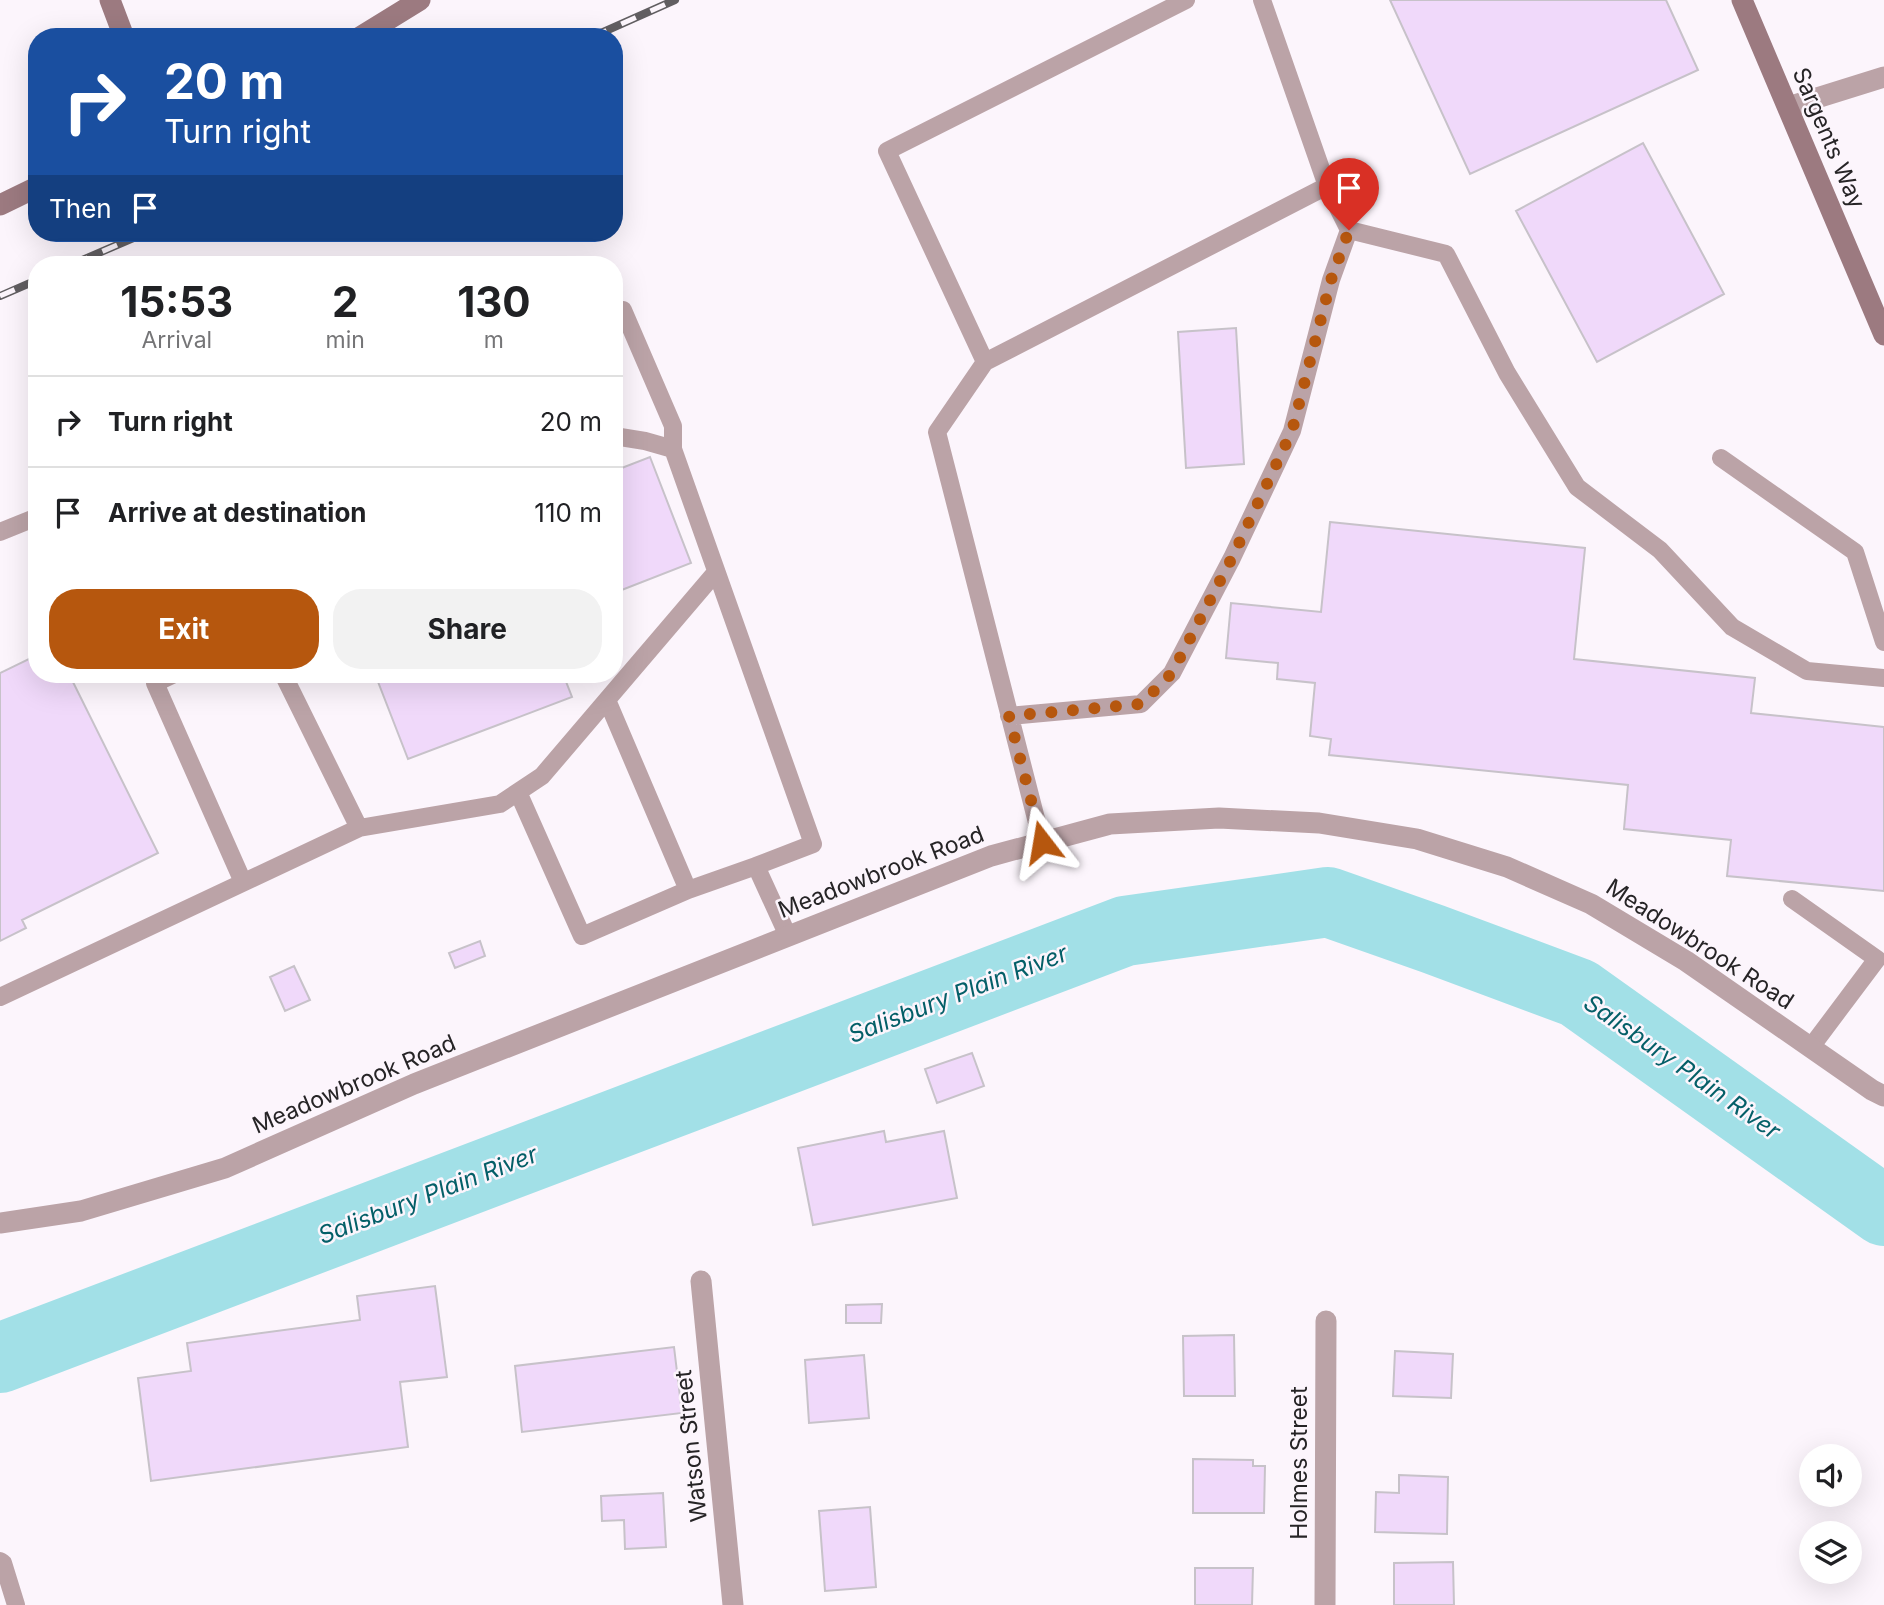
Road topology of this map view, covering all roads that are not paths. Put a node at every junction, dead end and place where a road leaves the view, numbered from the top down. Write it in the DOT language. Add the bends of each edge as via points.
graph roads {
  1 [pos="110,0"];
  2 [pos="420,0"];
  3 [pos="1186,0"];
  4 [pos="1262,0"];
  5 [pos="1742,0"];
  6 [pos="121,28"];
  7 [pos="375,28"];
  8 [pos="1884,77"];
  9 [pos="1787,107"];
  10 [pos="1327,186"];
  11 [pos="28,191"];
  12 [pos="0,205"];
  13 [pos="1349,230"];
  14 [pos="623,310"];
  15 [pos="1884,335"];
  16 [pos="985,362"];
  17 [pos="623,437"];
  18 [pos="673,449"];
  19 [pos="1721,458"];
  20 [pos="28,521"];
  21 [pos="0,532"];
  22 [pos="716,572"];
  23 [pos="1884,642"];
  24 [pos="1884,678"];
  25 [pos="623,682"];
  26 [pos="155,683"];
  27 [pos="287,683"];
  28 [pos="622,683"];
  29 [pos="607,701"];
  30 [pos="1009,716"];
  31 [pos="518,792"];
  32 [pos="359,828"];
  33 [pos="1042,842"];
  34 [pos="756,866"];
  35 [pos="243,882"];
  36 [pos="688,890"];
  37 [pos="1792,899"];
  38 [pos="788,936"];
  39 [pos="1880,957"];
  40 [pos="0,998"];
  41 [pos="1811,1047"];
  42 [pos="1884,1096"];
  43 [pos="0,1223"];
  44 [pos="701,1281"];
  45 [pos="1326,1321"];
  46 [pos="0,1562"];
  47 [pos="16,1605"];
  48 [pos="733,1605"];
  49 [pos="1325,1605"];
  1 -- 6 [label="main road"];
  2 -- 7 [label="main road"];
  3 -- 16 [label="lane" via="887,151"];
  4 -- 10 [label="lane"];
  5 -- 9 [label="main road, Sargents Way"];
  8 -- 9 [label="street"];
  9 -- 15 [label="main road, Sargents Way"];
  10 -- 13 [label="lane"];
  10 -- 16 [label="lane"];
  11 -- 12 [label="main road"];
  13 -- 24 [label="lane" via="1446,254 1507,373 1577,487 1660,550 1732,627 1807,671"];
  13 -- 30 [label="lane" via="1331,280 1292,431 1172,673 1141,704"];
  14 -- 18 [label="lane" via="673,426"];
  16 -- 30 [label="lane" via="937,432"];
  17 -- 18 [label="lane"];
  18 -- 22 [label="lane"];
  19 -- 23 [label="lane" via="1855,552"];
  20 -- 21 [label="lane"];
  22 -- 25 [label="lane"];
  22 -- 34 [label="lane" via="813,844"];
  26 -- 35 [label="lane"];
  27 -- 32 [label="lane"];
  28 -- 29 [label="lane"];
  29 -- 31 [label="lane" via="542,776"];
  29 -- 36 [label="lane"];
  30 -- 33 [label="lane"];
  31 -- 32 [label="lane" via="500,804"];
  31 -- 36 [label="lane" via="582,936"];
  32 -- 35 [label="lane"];
  33 -- 38 [label="street, Meadowbrook Road" via="991,856"];
  33 -- 41 [label="street, Meadowbrook Road" via="1110,824 1219,818 1319,823 1417,839 1507,867 1591,904 1686,961"];
  34 -- 36 [label="lane"];
  34 -- 38 [label="lane"];
  35 -- 40 [label="lane"];
  37 -- 39 [label="lane"];
  38 -- 43 [label="street, Meadowbrook Road" via="414,1084 225,1168 81,1211"];
  39 -- 41 [label="lane"];
  41 -- 42 [label="street, Meadowbrook Road"];
  44 -- 48 [label="street, Watson Street"];
  45 -- 49 [label="street, Holmes Street"];
  46 -- 47 [label="lane"];
}
